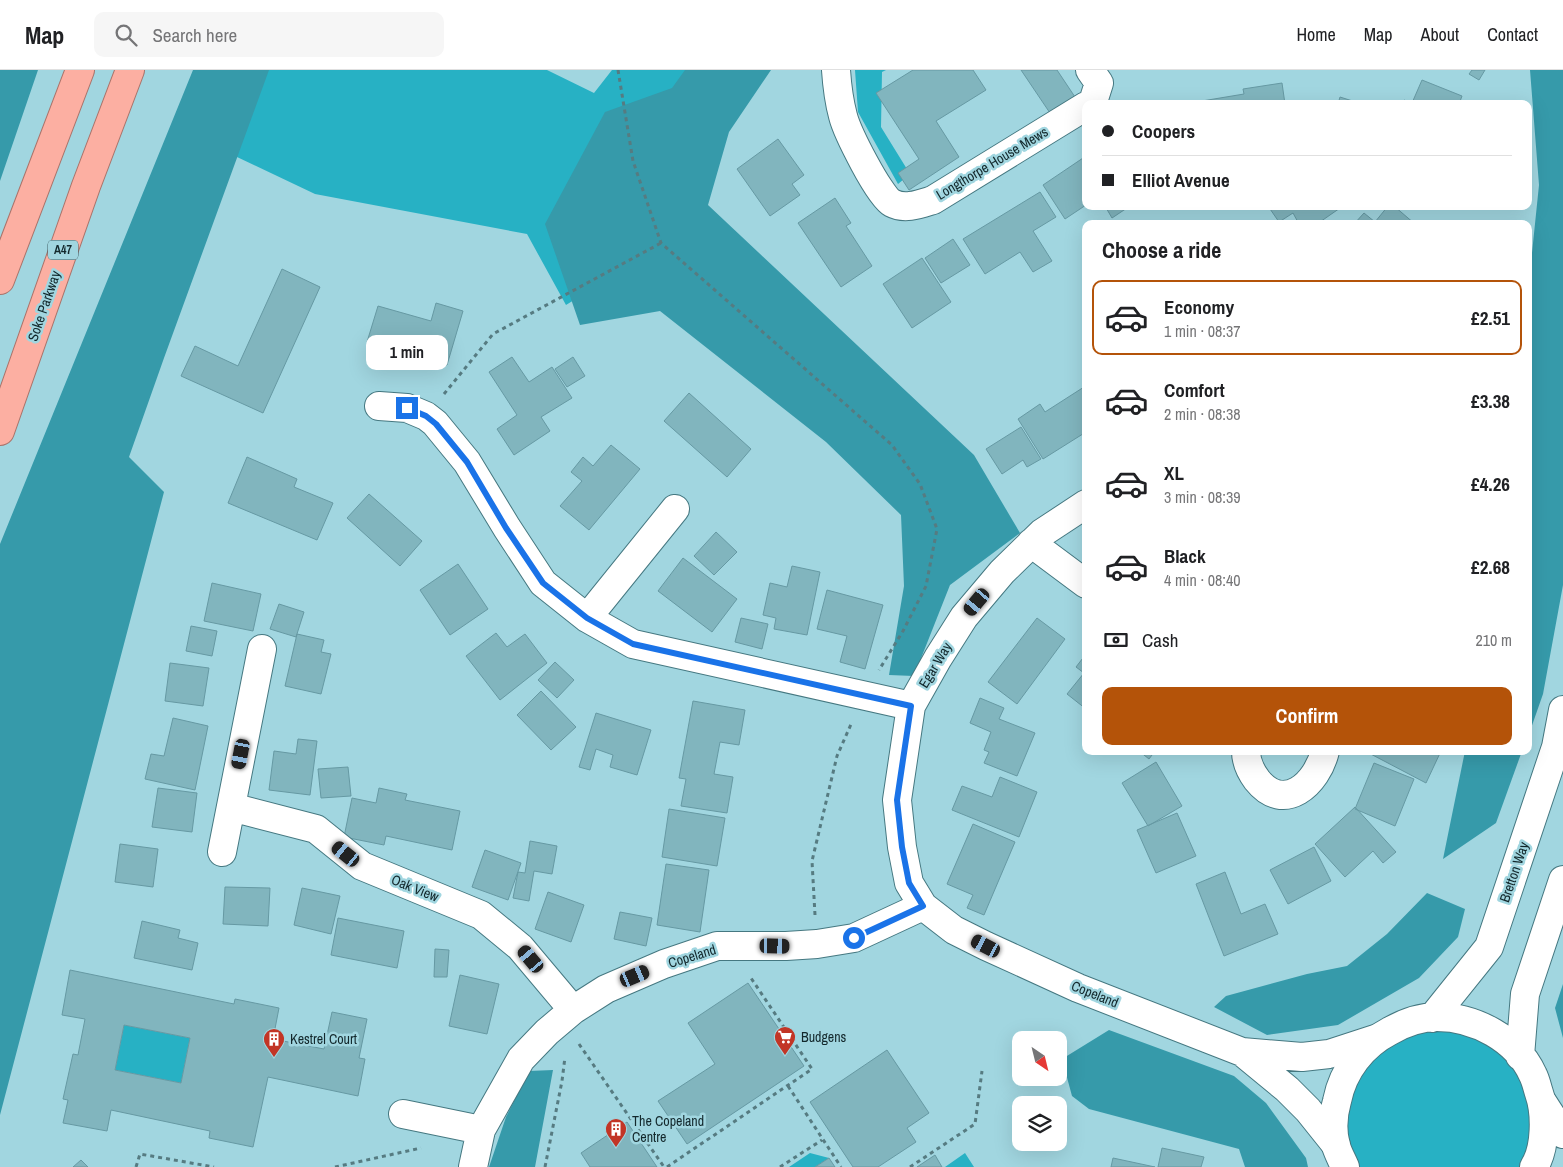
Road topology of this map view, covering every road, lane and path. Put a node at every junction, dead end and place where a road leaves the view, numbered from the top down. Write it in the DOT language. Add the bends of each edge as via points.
graph roads {
  1 [pos="80,70"];
  2 [pos="130,70"];
  3 [pos="618,70"];
  4 [pos="836,70"];
  5 [pos="1090,70"];
  6 [pos="1094,100"];
  7 [pos="1082,108"];
  8 [pos="661,243"];
  9 [pos="0,280"];
  10 [pos="379,406"];
  11 [pos="426,416"];
  12 [pos="0,431"];
  13 [pos="1082,507"];
  14 [pos="675,509"];
  15 [pos="1031,543"];
  16 [pos="1082,581"];
  17 [pos="587,618"];
  18 [pos="262,649"];
  19 [pos="863,695"];
  20 [pos="911,706"];
  21 [pos="1563,710"];
  22 [pos="1246,755"];
  23 [pos="1323,755"];
  24 [pos="231,807"];
  25 [pos="222,852"];
  26 [pos="1563,880"];
  27 [pos="923,906"];
  28 [pos="817,944"];
  29 [pos="751,978"];
  30 [pos="573,1010"];
  31 [pos="1432,1018"];
  32 [pos="575,1038"];
  33 [pos="1375,1039"];
  34 [pos="568,1051"];
  35 [pos="1242,1052"];
  36 [pos="1520,1056"];
  37 [pos="982,1071"];
  38 [pos="788,1086"];
  39 [pos="1543,1103"];
  40 [pos="403,1114"];
  41 [pos="481,1130"];
  42 [pos="1563,1134"];
  43 [pos="822,1140"];
  44 [pos="423,1148"];
  45 [pos="1340,1156"];
  46 [pos="136,1167"];
  47 [pos="214,1167"];
  48 [pos="335,1167"];
  49 [pos="474,1167"];
  50 [pos="545,1167"];
  51 [pos="665,1167"];
  52 [pos="780,1167"];
  53 [pos="841,1167"];
  54 [pos="910,1167"];
  55 [pos="1534,1167"];
  1 -- 9 [label="highway"];
  2 -- 12 [label="highway, Soke Parkway / A47"];
  3 -- 8 [label="path" via="633,161"];
  4 -- 7 [label="street, Longthorpe House Mews" via="843,117 882,194 892,204 911,206 933,200"];
  5 -- 6 [label="street" via="1099,84"];
  8 -- 11 [label="path" via="493,334"];
  8 -- 19 [label="path" via="892,445 920,484 937,529 926,586 903,631"];
  10 -- 11 [label="street" via="407,408"];
  11 -- 17 [label="street" via="467,462 543,583"];
  13 -- 15 [label="street, Egar Way"];
  14 -- 17 [label="street"];
  15 -- 16 [label="street"];
  15 -- 20 [label="street, Egar Way" via="964,617"];
  17 -- 19 [label="street" via="633,644"];
  18 -- 24 [label="street"];
  19 -- 20 [label="street"];
  19 -- 28 [label="path" via="837,756 812,861"];
  20 -- 27 [label="street, Egar Way" via="897,800 909,883"];
  21 -- 31 [label="street, Bretton Way" via="1556,747 1489,947"];
  22 -- 23 [label="street" via="1254,776 1264,788 1273,794 1287,796 1306,785"];
  24 -- 25 [label="street"];
  24 -- 30 [label="street, Oak View" via="316,829 362,866 481,915 520,947"];
  26 -- 36 [label="street" via="1526,994"];
  27 -- 28 [label="street, Copeland" via="854,938"];
  27 -- 35 [label="street, Copeland" via="954,930 986,946 1078,988"];
  28 -- 30 [label="street, Copeland" via="717,946 606,989"];
  29 -- 38 [label="path" via="812,1069"];
  30 -- 41 [label="street, Copeland" via="546,1032 521,1059"];
  31 -- 33 [label="street" via="1406,1022"];
  31 -- 36 [label="street" via="1465,1020 1492,1031"];
  32 -- 51 [label="path"];
  33 -- 35 [label="street, Copeland" via="1329,1054 1302,1057"];
  33 -- 45 [label="street" via="1354,1060 1340,1086 1333,1115"];
  34 -- 50 [label="path"];
  35 -- 45 [label="street, Copeland" via="1301,1103"];
  36 -- 39 [label="street" via="1533,1074"];
  37 -- 54 [label="path" via="975,1124"];
  38 -- 43 [label="path"];
  38 -- 51 [label="path"];
  39 -- 42 [label="street"];
  39 -- 55 [label="street" via="1544,1134"];
  40 -- 41 [label="street"];
  41 -- 49 [label="street, Copeland"];
  43 -- 52 [label="path"];
  43 -- 53 [label="path"];
  44 -- 48 [label="path"];
  46 -- 47 [label="path" via="140,1154"];
}
